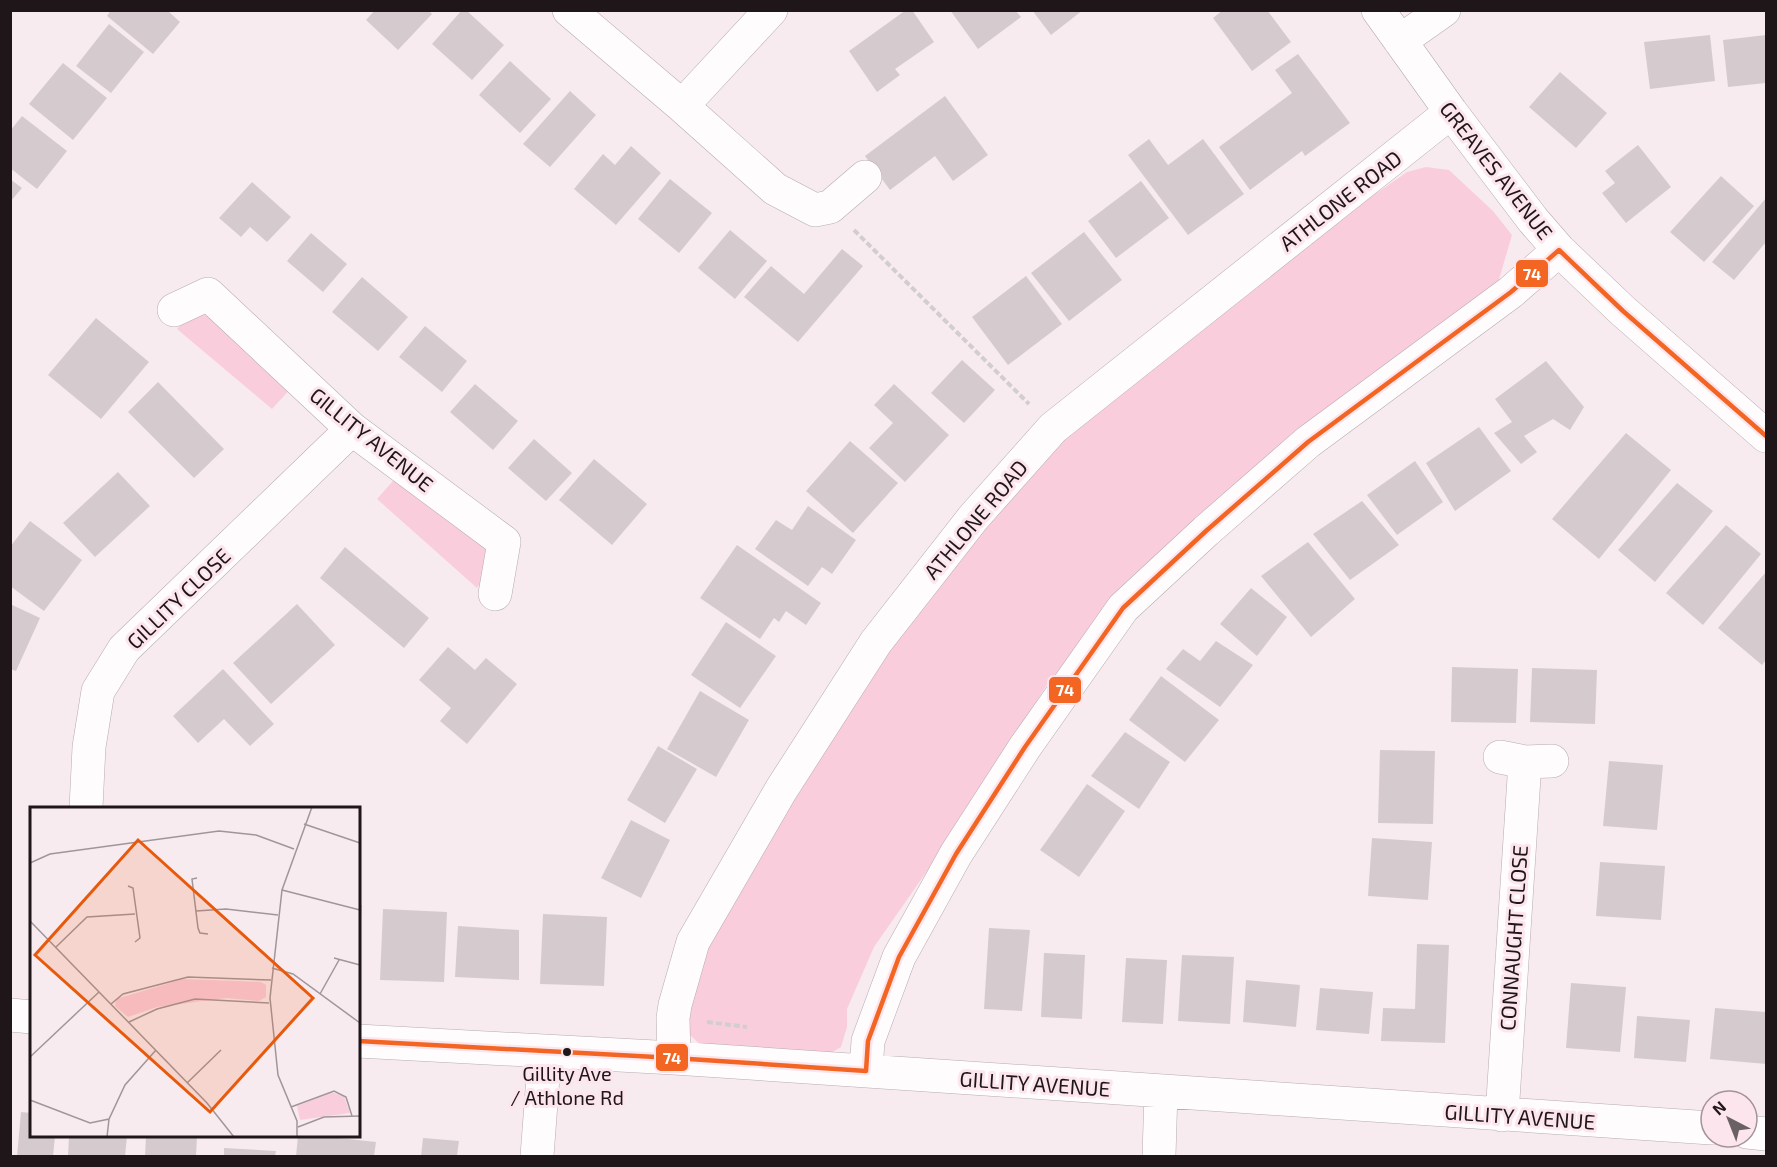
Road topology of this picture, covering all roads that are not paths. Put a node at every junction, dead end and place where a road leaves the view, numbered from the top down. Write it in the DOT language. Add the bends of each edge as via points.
graph roads {
  1 [pos="569,10"];
  2 [pos="771,10"];
  3 [pos="1378,10"];
  4 [pos="1444,10"];
  5 [pos="1400,41"];
  6 [pos="682,106"];
  7 [pos="1451,112"];
  8 [pos="865,177"];
  9 [pos="1559,250"];
  10 [pos="174,310"];
  11 [pos="352,429"];
  12 [pos="1767,436"];
  13 [pos="495,594"];
  14 [pos="1525,760"];
  15 [pos="86,807"];
  16 [pos="10,1016"];
  17 [pos="30,1017"];
  18 [pos="360,1041"];
  19 [pos="545,1051"];
  20 [pos="674,1058"];
  21 [pos="866,1071"];
  22 [pos="1161,1091"];
  23 [pos="1502,1115"];
  24 [pos="1699,1127"];
  25 [pos="537,1156"];
  26 [pos="1159,1156"];
  1 -- 6 [label="street"];
  2 -- 6 [label="street"];
  3 -- 5 [label="street, GREAVES AVENUE"];
  4 -- 5 [label="street"];
  5 -- 7 [label="street, GREAVES AVENUE"];
  6 -- 8 [label="street" via="775,189 814,210 830,207"];
  7 -- 9 [label="street, GREAVES AVENUE"];
  7 -- 20 [label="street, ATHLONE ROAD" via="1053,428 973,518 876,642 781,790 693,942 675,1005"];
  9 -- 12 [label="street, GREAVES AVENUE"];
  9 -- 21 [label="street" via="1511,292 1308,442 1123,608 1025,747 956,854 898,957 868,1041"];
  10 -- 11 [label="street, GILLITY AVENUE" via="208,294"];
  11 -- 13 [label="street, GILLITY AVENUE" via="504,542"];
  11 -- 15 [label="street, GILLITY CLOSE" via="124,649 98,691 89,747"];
  14 -- 23 [label="street, CONNAUGHT CLOSE"];
  16 -- 17 [label="street"];
  18 -- 19 [label="street, GILLITY AVENUE"];
  19 -- 20 [label="street, GILLITY AVENUE"];
  19 -- 25 [label="street"];
  20 -- 21 [label="street, GILLITY AVENUE"];
  21 -- 22 [label="street, GILLITY AVENUE"];
  22 -- 23 [label="street, GILLITY AVENUE"];
  22 -- 26 [label="street"];
  23 -- 24 [label="street, GILLITY AVENUE"];
}
